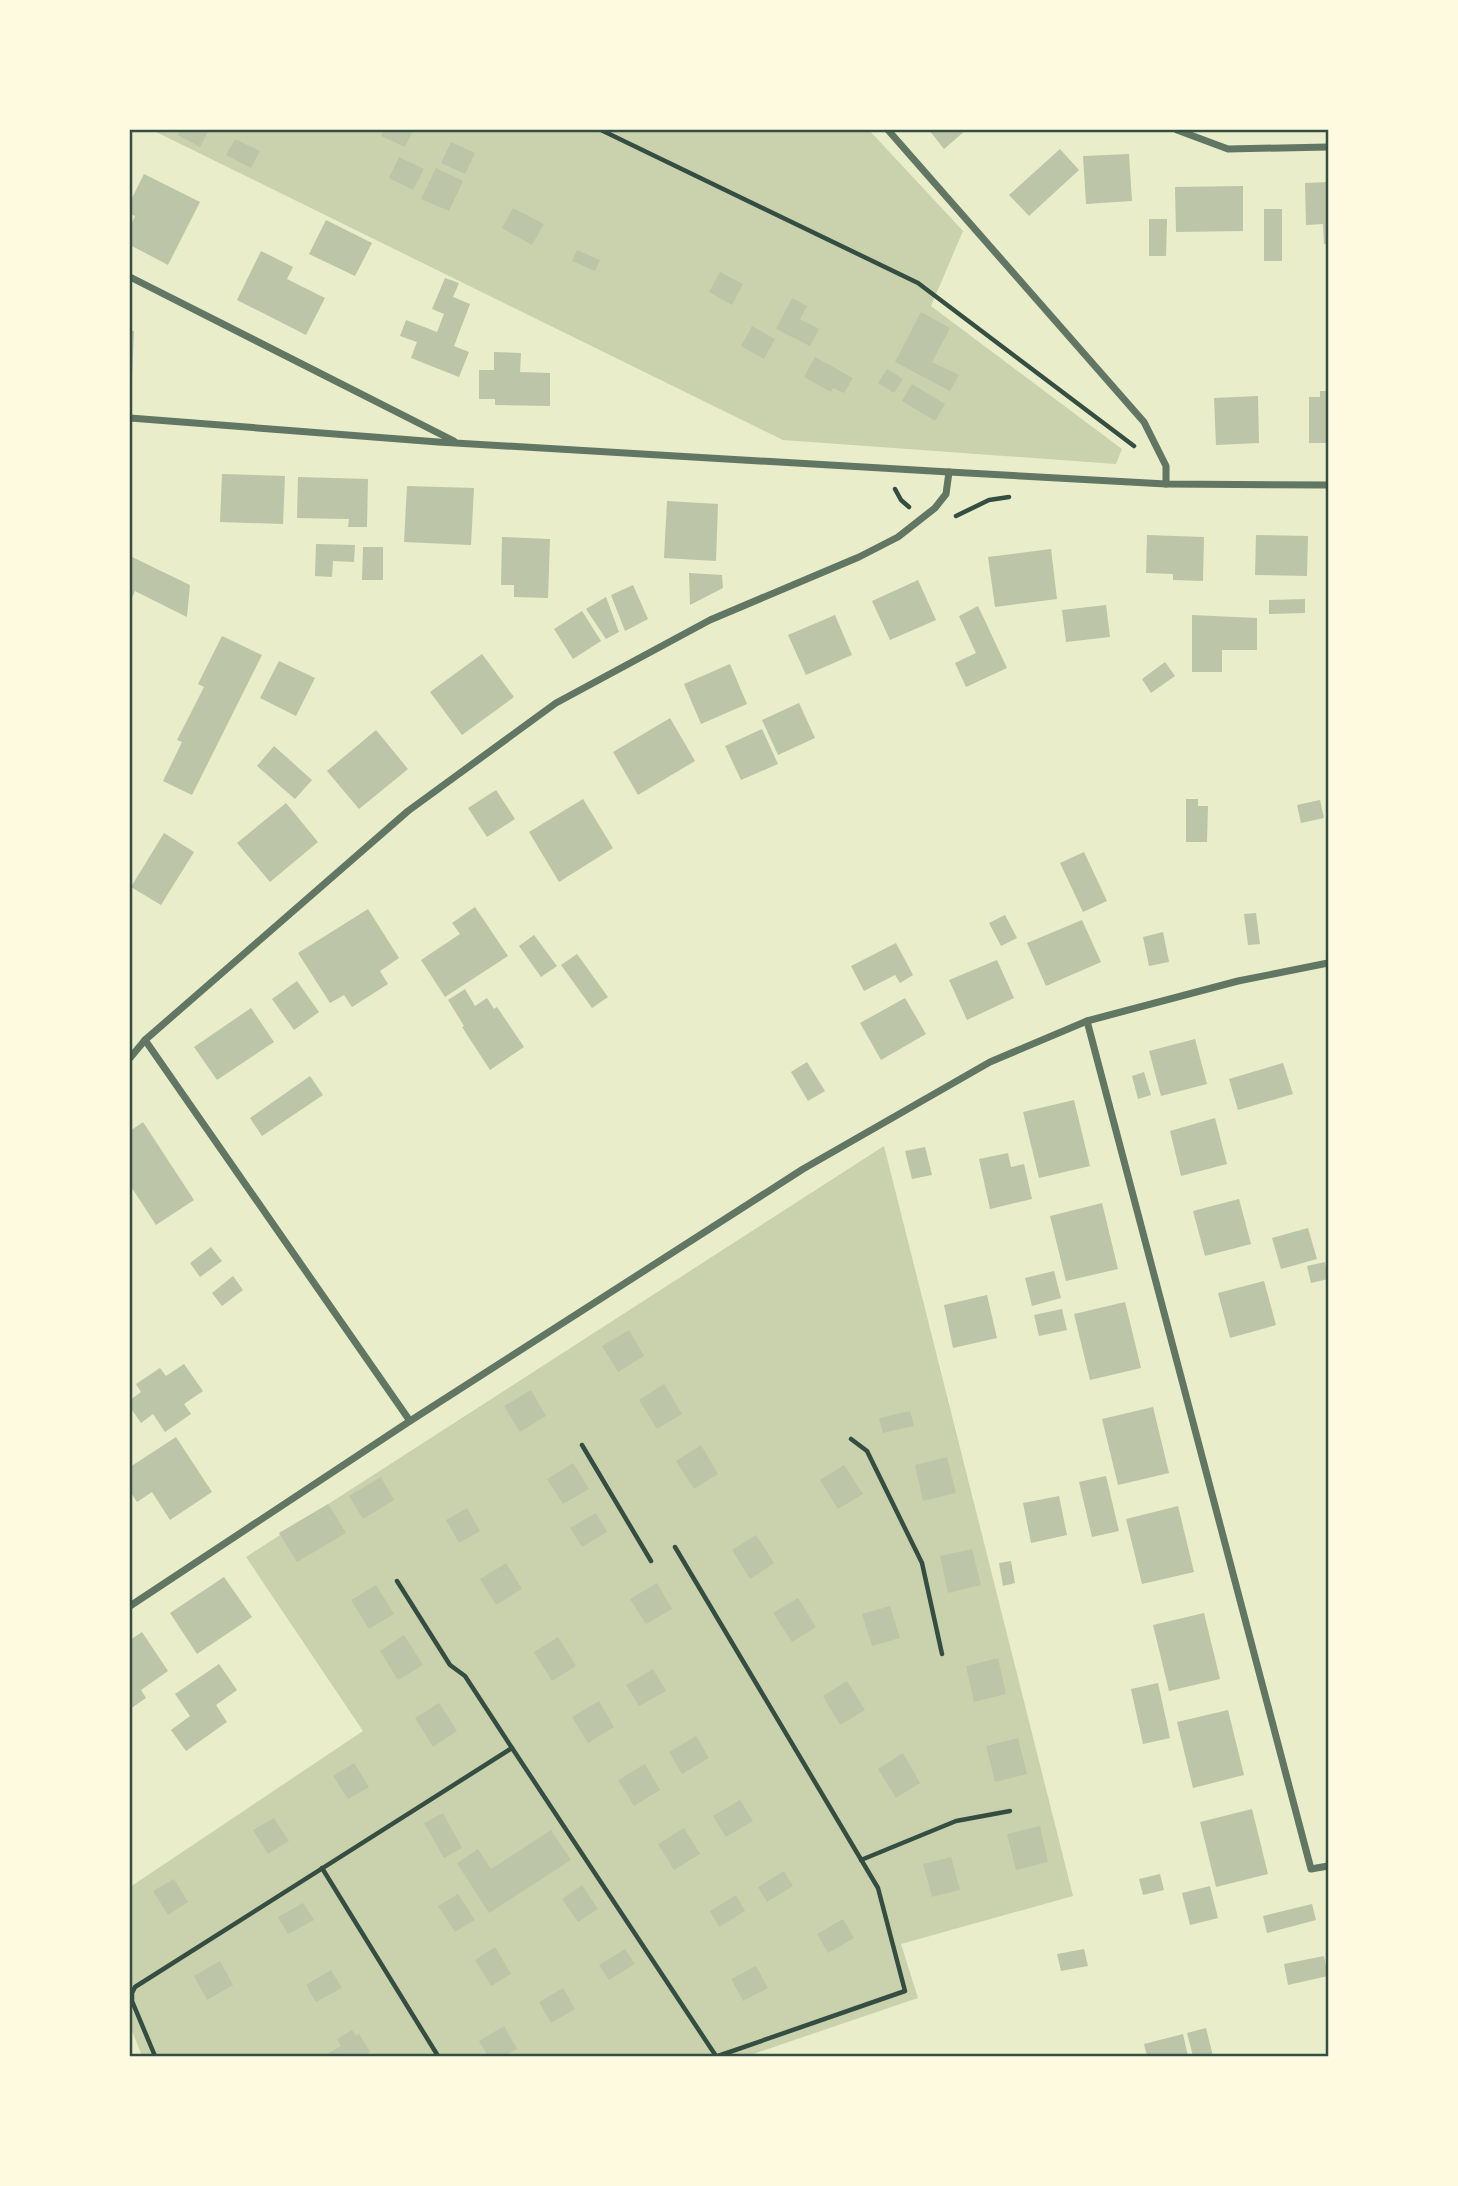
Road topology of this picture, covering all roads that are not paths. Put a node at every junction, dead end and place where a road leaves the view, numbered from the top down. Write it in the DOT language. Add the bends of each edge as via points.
graph roads {
  1 [pos="888,130"];
  2 [pos="1177,130"];
  3 [pos="1328,147"];
  4 [pos="130,277"];
  5 [pos="130,418"];
  6 [pos="459,443"];
  7 [pos="949,472"];
  8 [pos="1166,484"];
  9 [pos="1328,485"];
  10 [pos="1328,963"];
  11 [pos="1087,1021"];
  12 [pos="145,1041"];
  13 [pos="130,1058"];
  14 [pos="411,1421"];
  15 [pos="130,1606"];
  16 [pos="1328,1866"];
  1 -- 8 [label="street" via="1144,422 1166,466"];
  2 -- 3 [label="street" via="1228,149"];
  4 -- 6 [label="street"];
  5 -- 6 [label="street"];
  6 -- 7 [label="street"];
  7 -- 8 [label="street"];
  7 -- 12 [label="street" via="946,494 898,537 710,620 556,703 408,811"];
  8 -- 9 [label="street"];
  10 -- 11 [label="street" via="1238,981"];
  11 -- 14 [label="street" via="990,1062 803,1169"];
  11 -- 16 [label="street" via="1311,1869"];
  12 -- 13 [label="street"];
  12 -- 14 [label="street"];
  14 -- 15 [label="street"];
}
